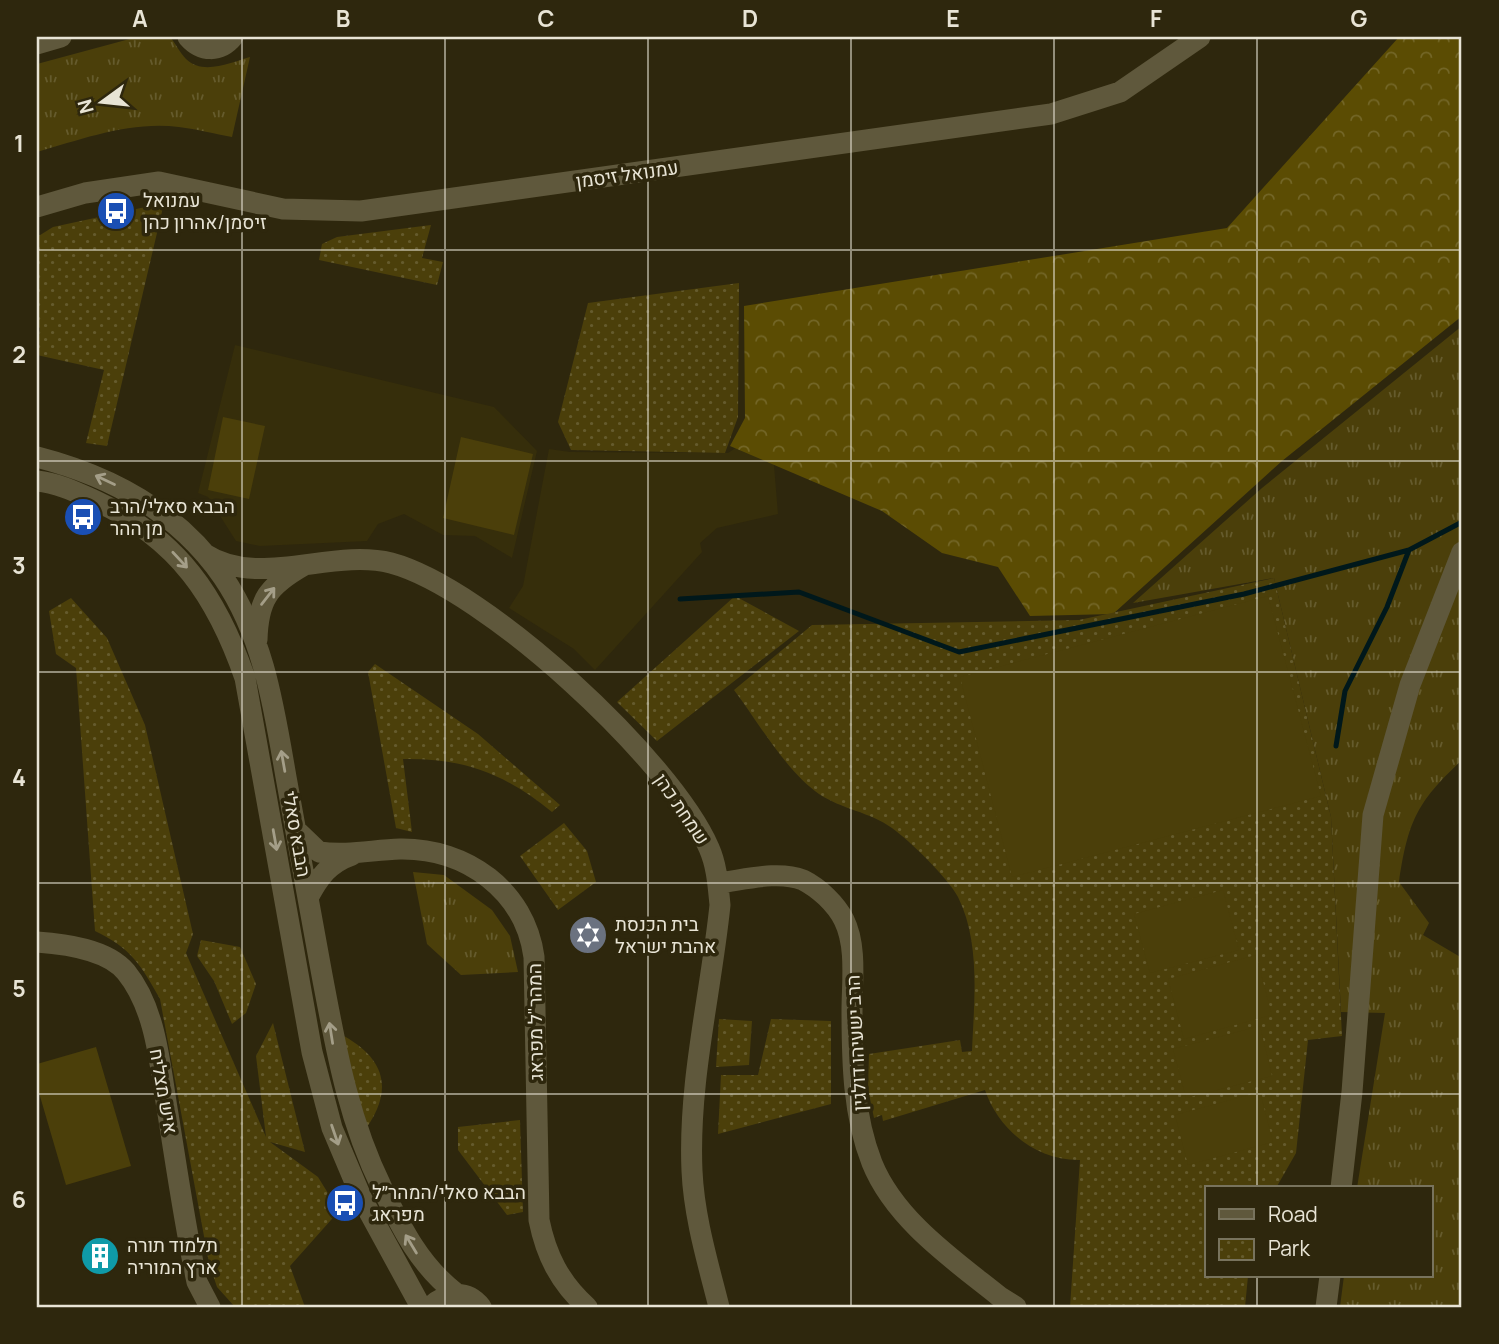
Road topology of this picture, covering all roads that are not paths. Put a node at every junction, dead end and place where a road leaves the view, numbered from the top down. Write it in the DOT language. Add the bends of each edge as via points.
graph roads {
  1 [pos="61,37"];
  2 [pos="188,37"];
  3 [pos="233,37"];
  4 [pos="1200,37"];
  5 [pos="37,44"];
  6 [pos="37,206"];
  7 [pos="37,457"];
  8 [pos="37,481"];
  9 [pos="1462,552"];
  10 [pos="205,554"];
  11 [pos="308,564"];
  12 [pos="257,645"];
  13 [pos="296,830"];
  14 [pos="354,854"];
  15 [pos="718,883"];
  16 [pos="308,898"];
  17 [pos="37,942"];
  18 [pos="1341,1186"];
  19 [pos="1330,1278"];
  20 [pos="457,1294"];
  21 [pos="1005,1304"];
  22 [pos="210,1307"];
  23 [pos="421,1307"];
  24 [pos="430,1307"];
  25 [pos="481,1307"];
  26 [pos="587,1307"];
  27 [pos="719,1307"];
  28 [pos="1326,1307"];
  1 -- 5 [label="street"];
  2 -- 3 [label="street" via="197,45 215,49"];
  4 -- 6 [label="street, עמנואל זיסמן" via="1120,92 1051,114 361,211 284,209 159,182"];
  10 -- 7 [label="street, הבבא סאלי, one-way" via="145,501 78,468"];
  8 -- 23 [label="street, הבבא סאלי, one-way" via="71,489 110,507 160,541 205,590 232,642 247,689 312,1052 332,1128 362,1199"];
  9 -- 18 [label="street" via="1410,685 1373,815"];
  10 -- 11 [label="street, שמחת כהן" via="218,563 248,568"];
  10 -- 12 [label="street, הבבא סאלי" via="223,577"];
  12 -- 11 [label="street, one-way" via="260,606 288,575"];
  11 -- 15 [label="street, שמחת כהן" via="332,560 391,563 430,579 552,661 664,778 709,848"];
  13 -- 12 [label="street, הבבא סאלי, one-way"];
  13 -- 14 [label="street, המהר\"ל מפראג" via="319,852"];
  13 -- 16 [label="street, הבבא סאלי"];
  14 -- 16 [label="street, המהר\"ל מפראג" via="336,861"];
  14 -- 26 [label="street, המהר\"ל מפראג" via="399,849 448,857 490,879 523,915 534,957 539,1220 550,1259 565,1286"];
  15 -- 21 [label="street, הרב ישעיהו דולגין" via="779,876 802,880 825,894 845,921 852,954 858,1111 873,1166 908,1218"];
  15 -- 27 [label="street, שמחת כהן" via="717,940 691,1134 692,1174"];
  20 -- 16 [label="street, הבבא סאלי, one-way" via="423,1264 365,1153 334,1048"];
  17 -- 22 [label="street, איש מצליח" via="107,957 125,971 138,992 156,1041 194,1271"];
  19 -- 28 [label="street"];
  20 -- 24 [label="street"];
  20 -- 25 [label="street, הבבא סאלי"];
}
